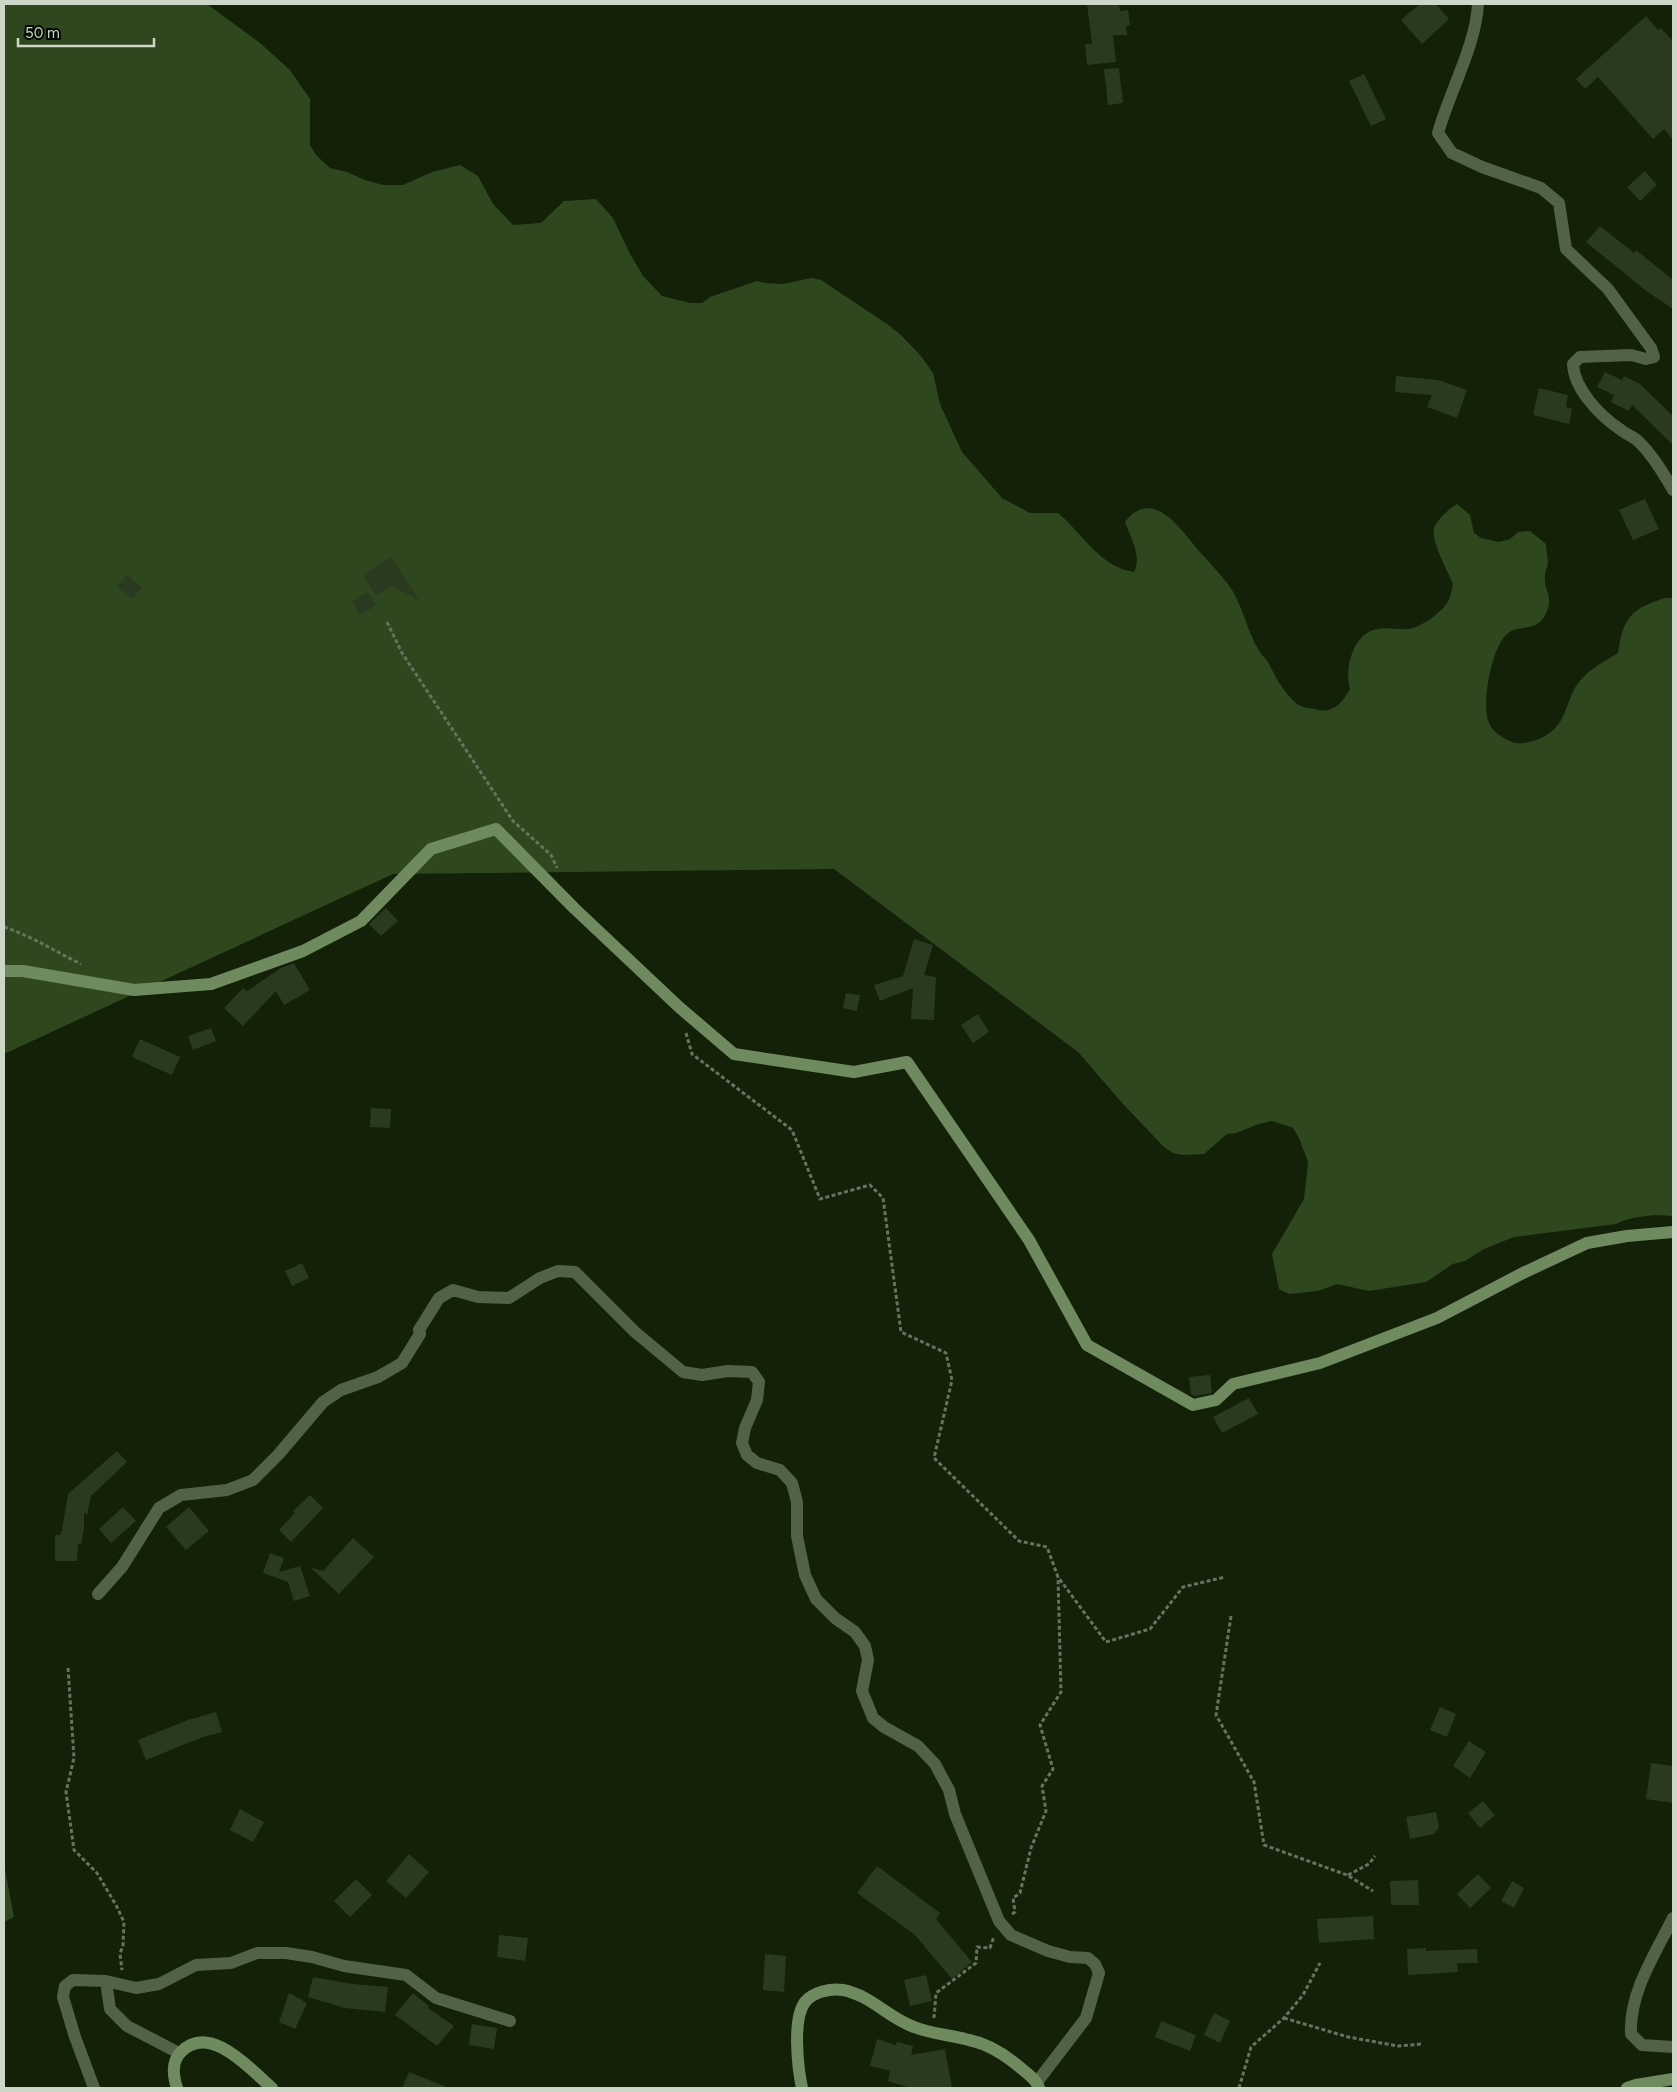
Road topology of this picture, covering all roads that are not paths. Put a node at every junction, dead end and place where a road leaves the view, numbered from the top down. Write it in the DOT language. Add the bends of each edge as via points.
graph roads {
  1 [pos="1478,4"];
  2 [pos="1673,490"];
  3 [pos="4,971"];
  4 [pos="1673,1232"];
  5 [pos="98,1594"];
  6 [pos="1673,1918"];
  7 [pos="106,1981"];
  8 [pos="510,2021"];
  9 [pos="1673,2047"];
  10 [pos="180,2053"];
  11 [pos="1673,2079"];
  12 [pos="1038,2085"];
  13 [pos="94,2088"];
  14 [pos="177,2088"];
  15 [pos="272,2088"];
  16 [pos="802,2088"];
  17 [pos="1627,2088"];
  1 -- 2 [label="street" via="1477,16 1438,133 1452,153 1541,188 1559,203 1566,249 1608,290 1651,348 1654,357 1646,359 1631,354 1580,357 1573,364 1573,374 1601,414 1639,442"];
  3 -- 4 [label="street" via="23,971 134,990 211,984 303,951 361,921 431,849 496,829 574,908 734,1054 854,1072 907,1062 1029,1240 1087,1345 1193,1405 1216,1400 1233,1384 1320,1363 1437,1318 1587,1243"];
  5 -- 12 [label="street" via="122,1567 159,1508 181,1494 227,1490 253,1480 323,1402 402,1363 439,1298 454,1290 478,1297 509,1298 540,1278 558,1271 575,1272 635,1332 683,1372 752,1372 759,1382 757,1400 742,1443 747,1455 757,1463 780,1470 792,1483 805,1575 816,1599 855,1632 865,1646 868,1660 862,1692 873,1718 918,1746 935,1764 949,1790 999,1921 1011,1935 1048,1951 1088,1958 1095,1964 1098,1973 1086,2018"];
  6 -- 9 [label="street" via="1639,1986 1630,2019 1631,2034 1642,2046"];
  7 -- 8 [label="street" via="136,1988 159,1984 196,1965 231,1963 257,1953 286,1953 406,1975 436,1998"];
  7 -- 10 [label="street" via="110,2009 127,2026"];
  7 -- 13 [label="street" via="73,1980 65,1986 62,1997"];
  10 -- 14 [label="street" via="174,2067"];
  10 -- 15 [label="street" via="199,2042 221,2046"];
  11 -- 17 [label="street"];
  12 -- 16 [label="street" via="1018,2065 991,2047 912,2027 868,1999 843,1990 826,1990 804,2003 799,2016 797,2064"];
}
